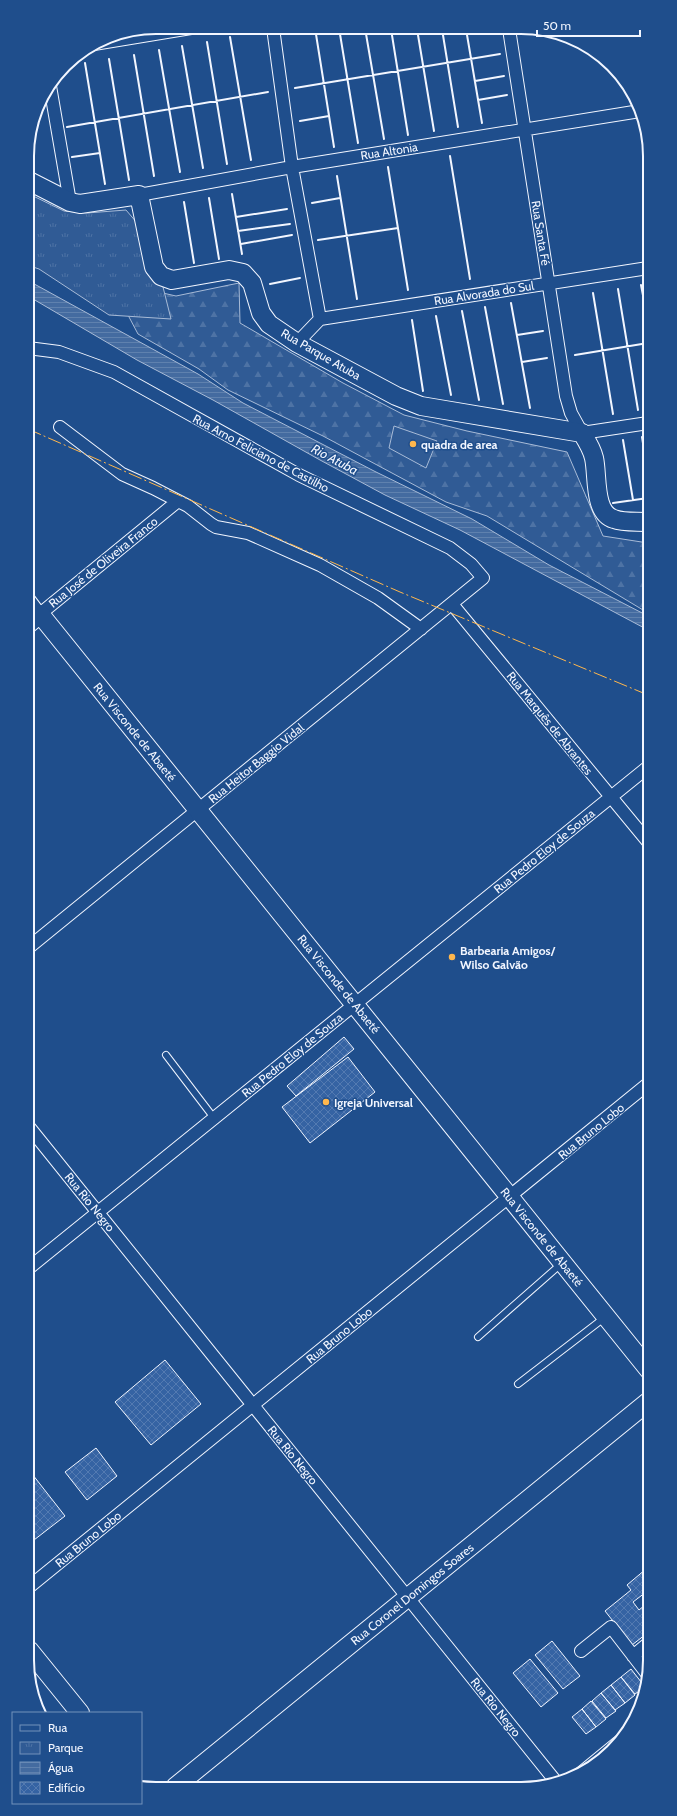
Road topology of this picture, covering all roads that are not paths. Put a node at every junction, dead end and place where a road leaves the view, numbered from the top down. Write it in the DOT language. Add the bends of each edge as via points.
graph roads {
  1 [pos="154,34"];
  2 [pos="274,34"];
  3 [pos="510,34"];
  4 [pos="116,40"];
  5 [pos="51,93"];
  6 [pos="635,112"];
  7 [pos="525,129"];
  8 [pos="292,167"];
  9 [pos="34,184"];
  10 [pos="139,194"];
  11 [pos="70,202"];
  12 [pos="643,269"];
  13 [pos="549,283"];
  14 [pos="320,318"];
  15 [pos="297,343"];
  16 [pos="34,349"];
  17 [pos="643,424"];
  18 [pos="60,427"];
  19 [pos="582,433"];
  20 [pos="178,501"];
  21 [pos="643,522"];
  22 [pos="483,578"];
  23 [pos="452,604"];
  24 [pos="34,619"];
  25 [pos="421,629"];
  26 [pos="643,771"];
  27 [pos="611,797"];
  28 [pos="198,810"];
  29 [pos="643,837"];
  30 [pos="34,943"];
  31 [pos="355,1004"];
  32 [pos="166,1055"];
  33 [pos="643,1088"];
  34 [pos="214,1118"];
  35 [pos="34,1133"];
  36 [pos="510,1196"];
  37 [pos="98,1212"];
  38 [pos="563,1263"];
  39 [pos="34,1264"];
  40 [pos="606,1317"];
  41 [pos="478,1337"];
  42 [pos="643,1363"];
  43 [pos="518,1384"];
  44 [pos="253,1405"];
  45 [pos="643,1407"];
  46 [pos="34,1583"];
  47 [pos="408,1598"];
  48 [pos="643,1648"];
  49 [pos="581,1651"];
  50 [pos="34,1655"];
  51 [pos="633,1656"];
  52 [pos="643,1669"];
  53 [pos="79,1712"];
  54 [pos="553,1778"];
  55 [pos="181,1782"];
  1 -- 4 [label="street"];
  2 -- 8 [label="street"];
  3 -- 7 [label="street, Rua Santa Fé"];
  5 -- 11 [label="street"];
  6 -- 7 [label="street, Rua Altonia"];
  7 -- 8 [label="street, Rua Altonia"];
  7 -- 13 [label="street, Rua Santa Fé"];
  8 -- 10 [label="street, Rua Altonia"];
  8 -- 14 [label="street"];
  9 -- 11 [label="street"];
  10 -- 11 [label="street" via="80,204"];
  10 -- 15 [label="street, Rua Parque Atuba" via="154,267 161,276 172,280 229,270 243,273 252,283 261,313 269,324"];
  12 -- 13 [label="street, Rua Alvorada do Sul"];
  13 -- 14 [label="street, Rua Alvorada do Sul"];
  13 -- 19 [label="street, Rua Santa Fé" via="566,396 571,413"];
  14 -- 15 [label="street"];
  15 -- 19 [label="street, Rua Parque Atuba" via="396,396 421,406"];
  16 -- 22 [label="street, Rua Arno Feliciano de Castilho" via="59,352 114,372 292,472 450,548"];
  17 -- 19 [label="street"];
  18 -- 20 [label="street" via="122,474"];
  19 -- 21 [label="street" via="594,457 600,504 605,514 614,519"];
  20 -- 24 [label="street, Rua José de Oliveira Franco"];
  20 -- 25 [label="street" via="216,527 248,533 346,578"];
  22 -- 23 [label="street, Rua Heitor Baggio Vidal"];
  23 -- 25 [label="street, Rua Heitor Baggio Vidal"];
  23 -- 27 [label="street, Rua Marquês de Abrantes"];
  24 -- 28 [label="street, Rua Visconde de Abaeté"];
  25 -- 28 [label="street, Rua Heitor Baggio Vidal"];
  26 -- 27 [label="street, Rua Pedro Eloy de Souza"];
  27 -- 29 [label="street, Rua Marquês de Abrantes"];
  27 -- 31 [label="street, Rua Pedro Eloy de Souza"];
  28 -- 30 [label="street, Rua Heitor Baggio Vidal"];
  28 -- 31 [label="street, Rua Visconde de Abaeté"];
  31 -- 34 [label="street, Rua Pedro Eloy de Souza"];
  31 -- 36 [label="street, Rua Visconde de Abaeté"];
  32 -- 34 [label="lane"];
  33 -- 36 [label="street, Rua Bruno Lobo"];
  34 -- 37 [label="street, Rua Pedro Eloy de Souza"];
  35 -- 37 [label="street, Rua Rio Negro"];
  36 -- 38 [label="street, Rua Visconde de Abaeté"];
  36 -- 44 [label="street, Rua Bruno Lobo"];
  37 -- 39 [label="street, Rua Pedro Eloy de Souza"];
  37 -- 44 [label="street, Rua Rio Negro"];
  38 -- 40 [label="street, Rua Visconde de Abaeté"];
  38 -- 41 [label="lane"];
  40 -- 42 [label="street, Rua Visconde de Abaeté"];
  40 -- 43 [label="lane"];
  44 -- 46 [label="street, Rua Bruno Lobo"];
  44 -- 47 [label="street, Rua Rio Negro"];
  45 -- 47 [label="street, Rua Coronel Domingos Soares"];
  47 -- 54 [label="street, Rua Rio Negro"];
  47 -- 55 [label="street, Rua Coronel Domingos Soares"];
  48 -- 51 [label="street"];
  49 -- 51 [label="street" via="610,1627"];
  50 -- 53 [label="street"];
  51 -- 52 [label="street"];
}
